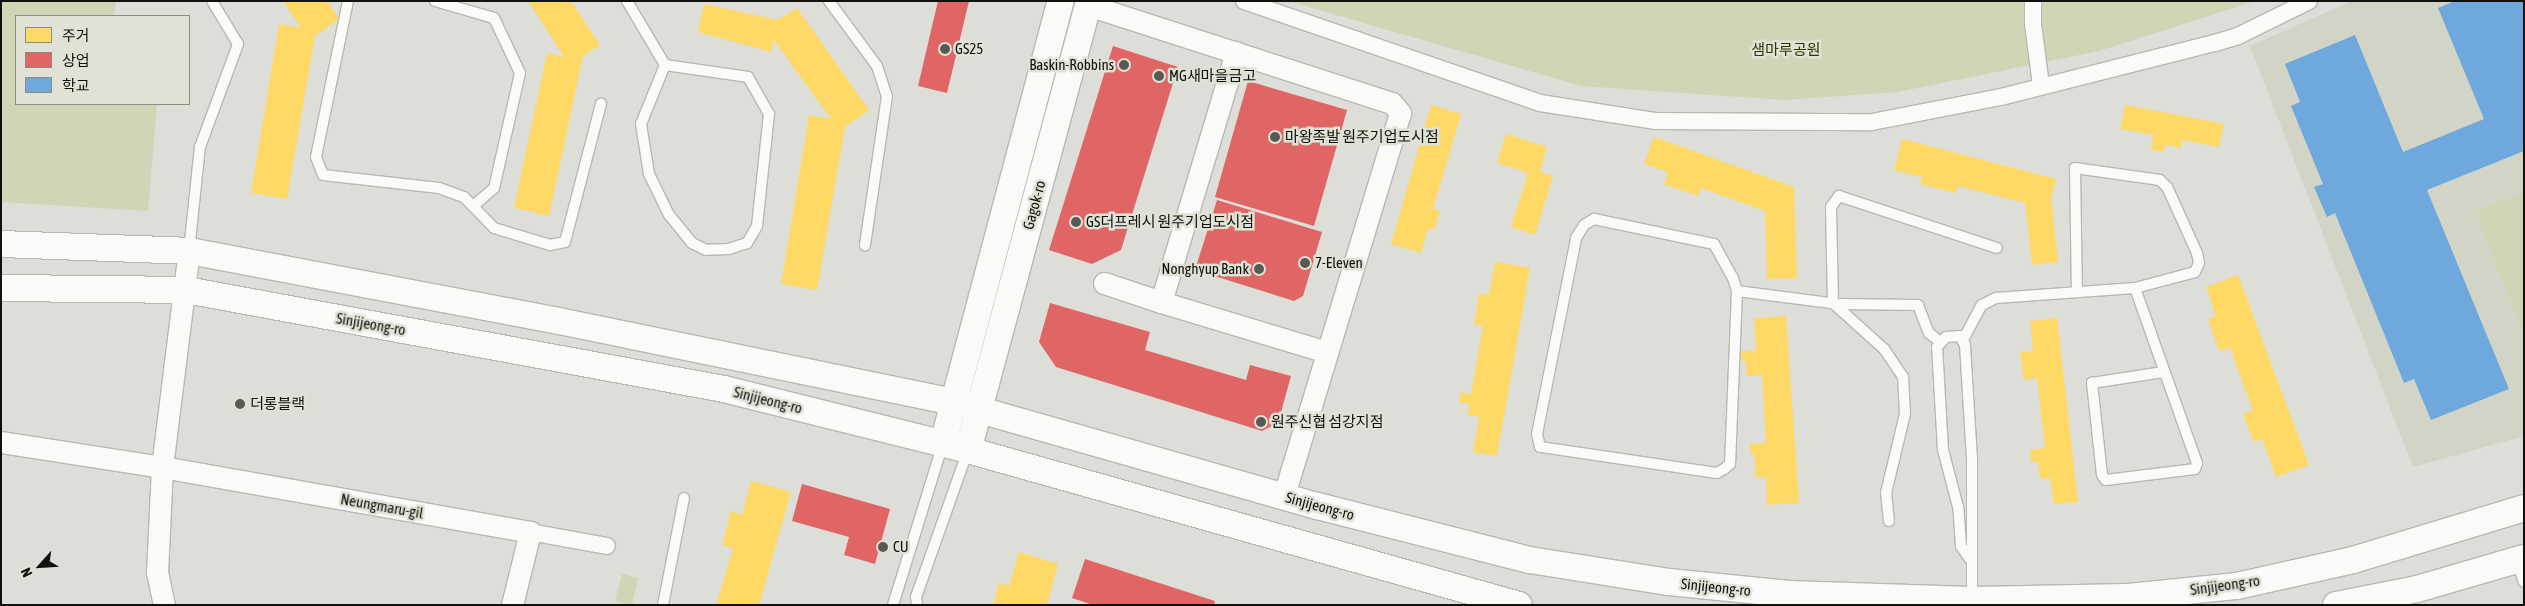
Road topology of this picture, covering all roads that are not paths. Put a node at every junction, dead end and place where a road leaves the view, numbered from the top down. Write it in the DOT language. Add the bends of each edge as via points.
graph roads {
  1 [pos="212,1"];
  2 [pos="348,1"];
  3 [pos="435,1"];
  4 [pos="627,1"];
  5 [pos="829,1"];
  6 [pos="1061,1"];
  7 [pos="1244,1"];
  8 [pos="2033,1"];
  9 [pos="2309,1"];
  10 [pos="1085,2"];
  11 [pos="1236,52"];
  12 [pos="665,65"];
  13 [pos="2041,86"];
  14 [pos="601,104"];
  15 [pos="474,206"];
  16 [pos="1,244"];
  17 [pos="865,246"];
  18 [pos="1997,248"];
  19 [pos="189,251"];
  20 [pos="1104,283"];
  21 [pos="1,288"];
  22 [pos="2135,288"];
  23 [pos="186,290"];
  24 [pos="1737,291"];
  25 [pos="2077,291"];
  26 [pos="1161,302"];
  27 [pos="1833,303"];
  28 [pos="1963,340"];
  29 [pos="1939,341"];
  30 [pos="1327,352"];
  31 [pos="2163,372"];
  32 [pos="952,402"];
  33 [pos="979,410"];
  34 [pos="1,442"];
  35 [pos="956,447"];
  36 [pos="162,467"];
  37 [pos="1284,496"];
  38 [pos="684,498"];
  39 [pos="2524,508"];
  40 [pos="1889,521"];
  41 [pos="530,532"];
  42 [pos="607,546"];
  43 [pos="1969,558"];
  44 [pos="2521,567"];
  45 [pos="1972,602"];
  46 [pos="164,605"];
  47 [pos="512,605"];
  48 [pos="663,605"];
  49 [pos="894,605"];
  50 [pos="917,605"];
  51 [pos="1518,605"];
  52 [pos="2336,605"];
  1 -- 19 [label="lane" via="238,44 200,147"];
  2 -- 15 [label="lane" via="316,157 323,174 439,188 464,197"];
  3 -- 15 [label="lane" via="494,18 520,73 494,188"];
  4 -- 12 [label="lane"];
  5 -- 17 [label="lane" via="877,66 887,96"];
  6 -- 32 [label="street, Gagok-ro"];
  7 -- 13 [label="street" via="1540,103 1656,121 1872,122"];
  8 -- 13 [label="street"];
  9 -- 13 [label="street" via="2238,36"];
  10 -- 11 [label="street"];
  10 -- 33 [label="street, Gagok-ro"];
  11 -- 26 [label="street"];
  11 -- 30 [label="street" via="1392,103 1400,114"];
  12 -- 12 [label="lane" via="748,77 769,114 758,226 747,243 729,249 706,250 692,243 669,215 649,174 640,124"];
  14 -- 15 [label="lane" via="565,242 550,245 494,228"];
  16 -- 19 [label="street"];
  18 -- 27 [label="lane" via="1839,196 1831,207"];
  19 -- 23 [label="street"];
  19 -- 32 [label="street" via="559,321"];
  20 -- 26 [label="street"];
  21 -- 23 [label="street, Sinjijeong-ro"];
  22 -- 25 [label="lane"];
  22 -- 25 [label="lane" via="2184,277 2195,272 2199,263 2197,252 2166,187 2160,180 2075,168"];
  22 -- 31 [label="lane"];
  23 -- 35 [label="street, Sinjijeong-ro" via="724,389"];
  23 -- 36 [label="street"];
  24 -- 24 [label="lane" via="1714,244 1594,219 1584,225 1576,238 1537,434 1540,447 1717,473 1724,469 1730,464"];
  24 -- 27 [label="lane"];
  25 -- 28 [label="lane" via="1996,298 1982,305"];
  26 -- 30 [label="street"];
  27 -- 29 [label="lane" via="1918,305 1929,333"];
  27 -- 40 [label="lane" via="1884,349 1902,377 1905,414 1886,493"];
  28 -- 29 [label="lane" via="1960,336"];
  28 -- 43 [label="lane" via="1972,459 1970,504 1974,549"];
  29 -- 43 [label="lane" via="1943,450 1958,507 1961,546"];
  30 -- 37 [label="street"];
  31 -- 31 [label="lane" via="2197,463 2195,470 2106,480 2102,475 2092,384"];
  32 -- 33 [label="street, Sinjijeong-ro"];
  32 -- 35 [label="street, Gagok-ro"];
  33 -- 35 [label="street, Gagok-ro"];
  33 -- 37 [label="street, Sinjijeong-ro"];
  34 -- 36 [label="street, Neungmaru-gil"];
  35 -- 49 [label="lane"];
  35 -- 50 [label="lane" via="916,597"];
  35 -- 51 [label="street, Sinjijeong-ro"];
  36 -- 41 [label="street, Neungmaru-gil"];
  36 -- 46 [label="street" via="157,573"];
  37 -- 45 [label="street, Sinjijeong-ro" via="1530,560 1660,581 1789,594"];
  38 -- 48 [label="lane"];
  39 -- 45 [label="street, Sinjijeong-ro" via="2352,560 2237,586 2092,599"];
  41 -- 42 [label="street"];
  41 -- 47 [label="street"];
  43 -- 45 [label="lane"];
  44 -- 52 [label="street"];
}
